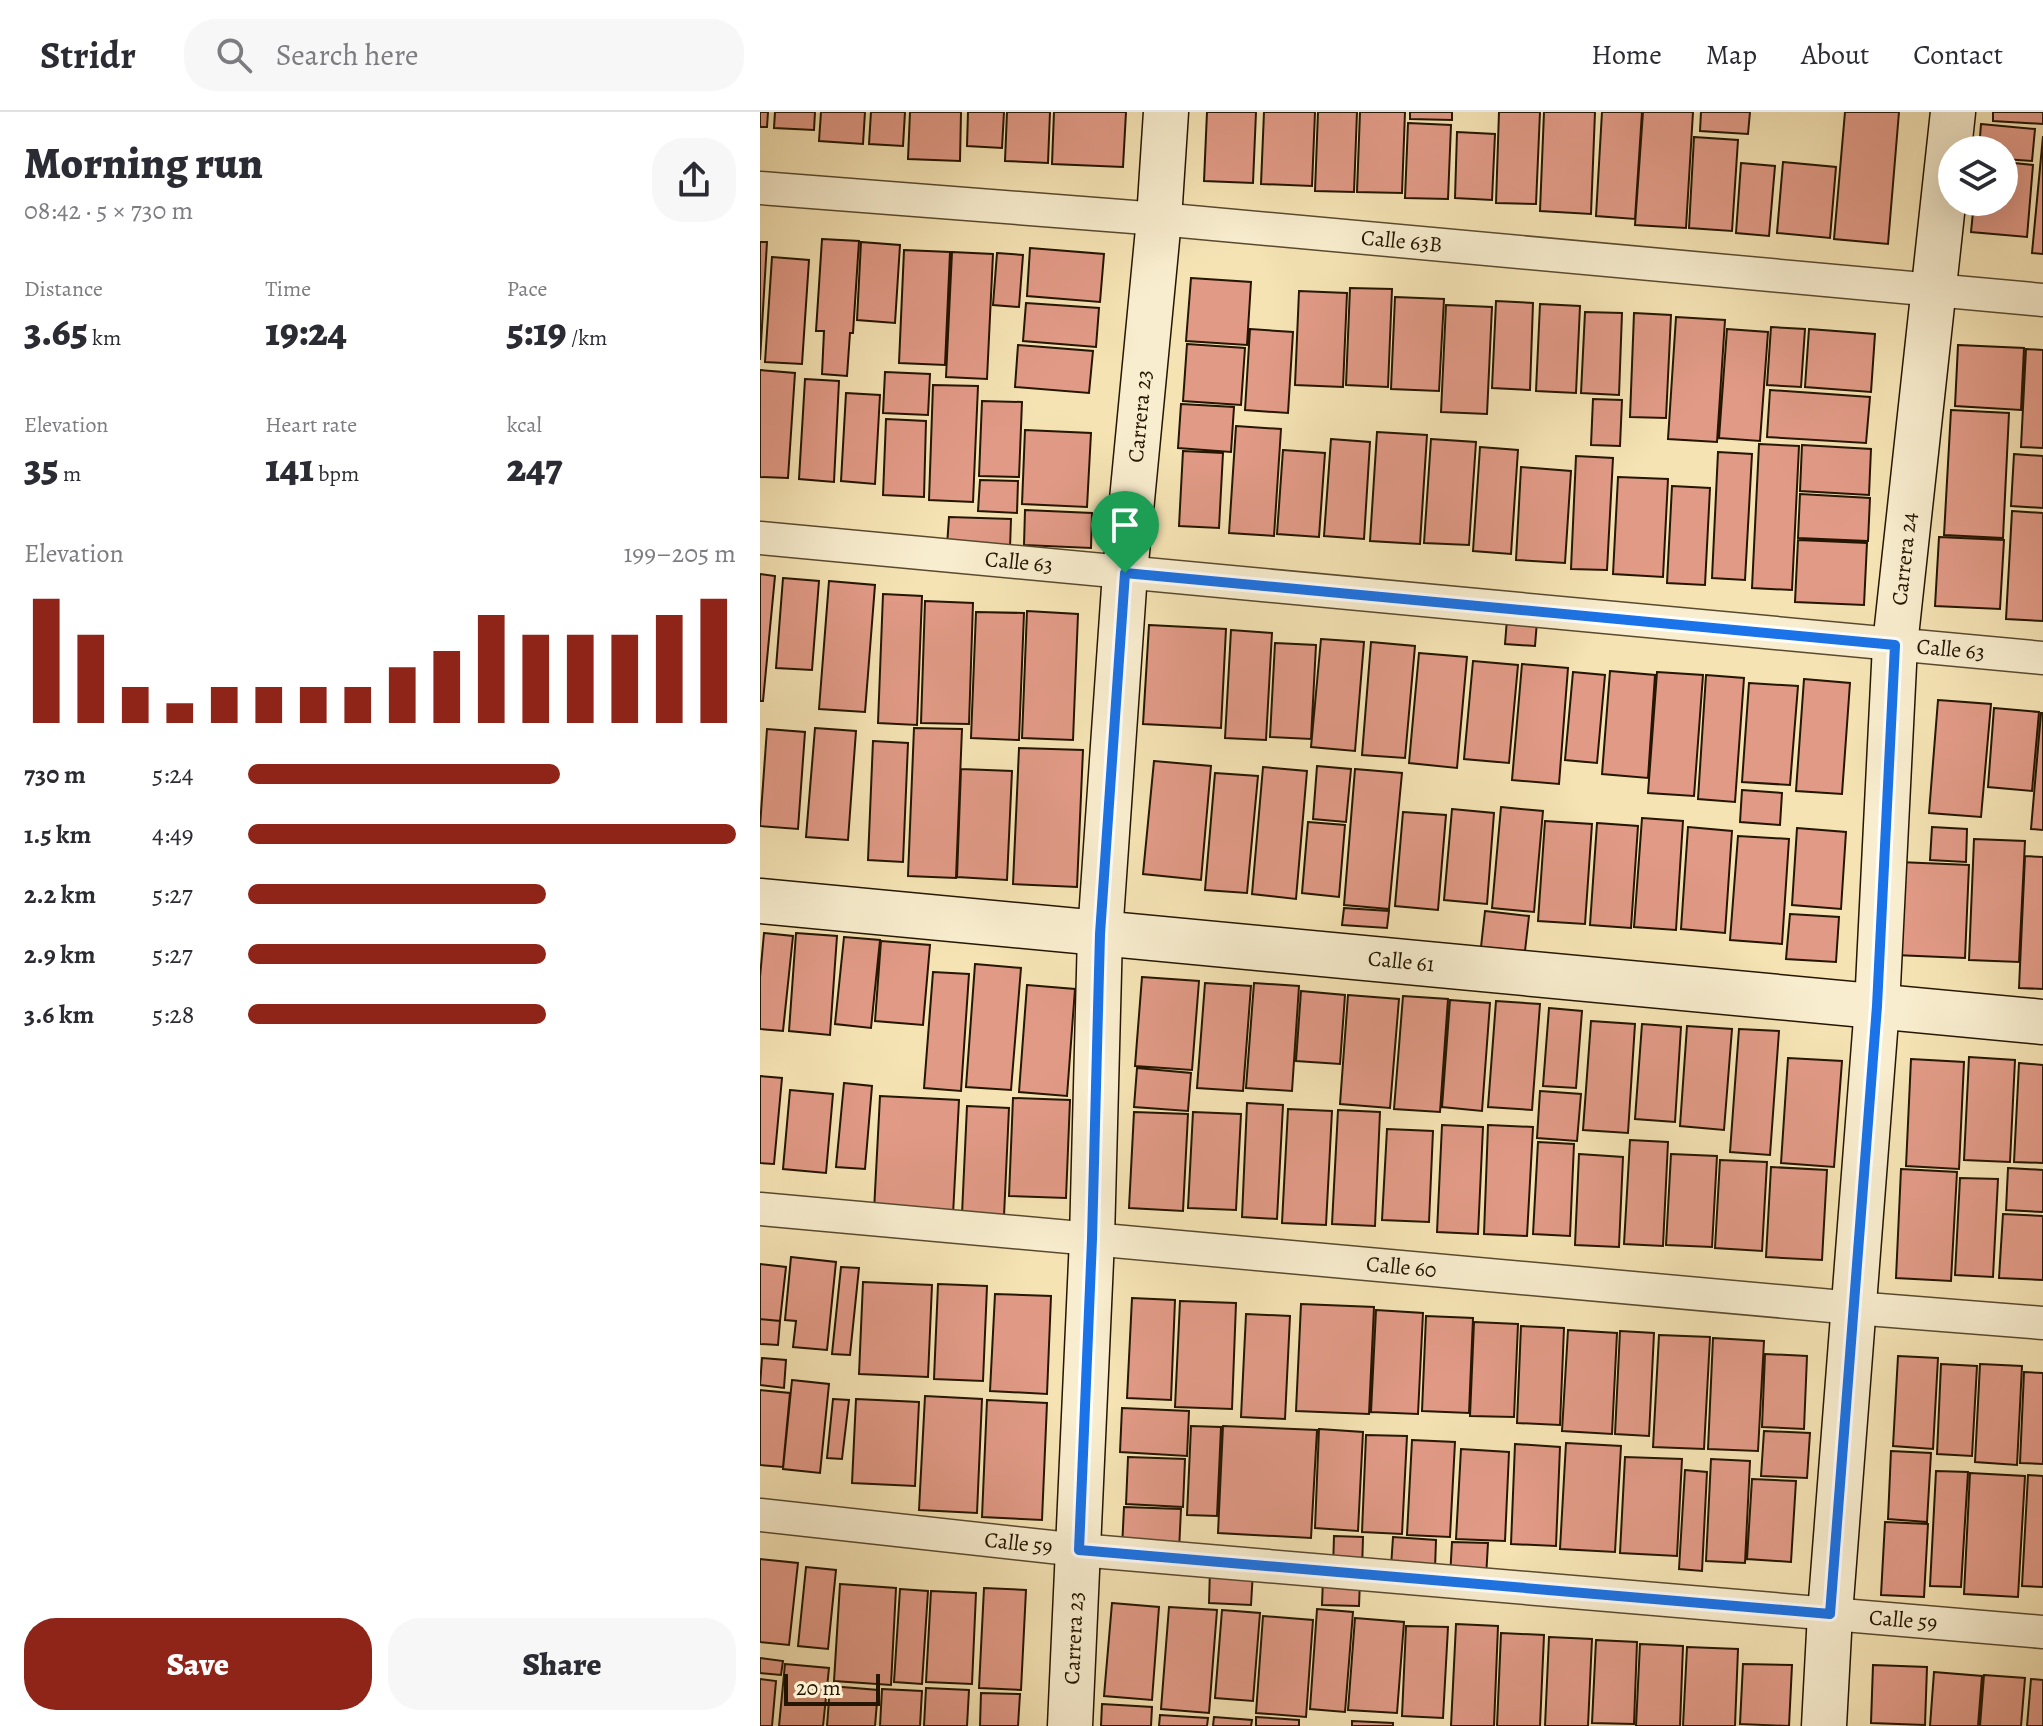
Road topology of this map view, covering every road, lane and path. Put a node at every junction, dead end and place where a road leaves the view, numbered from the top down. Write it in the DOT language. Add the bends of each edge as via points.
graph roads {
  1 [pos="1166,112"];
  2 [pos="1953,112"];
  3 [pos="760,188"];
  4 [pos="1159,219"];
  5 [pos="1932,290"];
  6 [pos="2043,300"];
  7 [pos="760,538"];
  8 [pos="1125,573"];
  9 [pos="1895,645"];
  10 [pos="2043,658"];
  11 [pos="760,901"];
  12 [pos="1100,934"];
  13 [pos="1877,1006"];
  14 [pos="2043,1022"];
  15 [pos="760,1209"];
  16 [pos="1092,1239"];
  17 [pos="1854,1308"];
  18 [pos="2043,1323"];
  19 [pos="760,1515"];
  20 [pos="1079,1550"];
  21 [pos="1830,1614"];
  22 [pos="2043,1632"];
  23 [pos="1070,1726"];
  24 [pos="1824,1726"];
  1 -- 4 [label="street, Carrera 23"];
  2 -- 5 [label="street, Carrera 24"];
  3 -- 4 [label="street, Calle 63B"];
  4 -- 5 [label="street, Calle 63B"];
  4 -- 8 [label="street, Carrera 23"];
  5 -- 6 [label="street, Calle 63B"];
  5 -- 9 [label="street, Carrera 24"];
  7 -- 8 [label="street, Calle 63"];
  8 -- 9 [label="street, Calle 63"];
  8 -- 12 [label="street, Carrera 23"];
  9 -- 10 [label="street, Calle 63"];
  9 -- 13 [label="street, Carrera 24"];
  11 -- 12 [label="street, Calle 61"];
  12 -- 13 [label="street, Calle 61"];
  12 -- 16 [label="street, Carrera 23"];
  13 -- 14 [label="street, Calle 61"];
  13 -- 17 [label="street, Carrera 24"];
  15 -- 16 [label="street, Calle 60"];
  16 -- 17 [label="street, Calle 60"];
  16 -- 20 [label="street, Carrera 23"];
  17 -- 18 [label="street, Calle 60"];
  17 -- 21 [label="street, Carrera 24"];
  19 -- 20 [label="street, Calle 59"];
  20 -- 21 [label="street, Calle 59"];
  20 -- 23 [label="street, Carrera 23"];
  21 -- 22 [label="street, Calle 59"];
  21 -- 24 [label="street, Carrera 24"];
}
